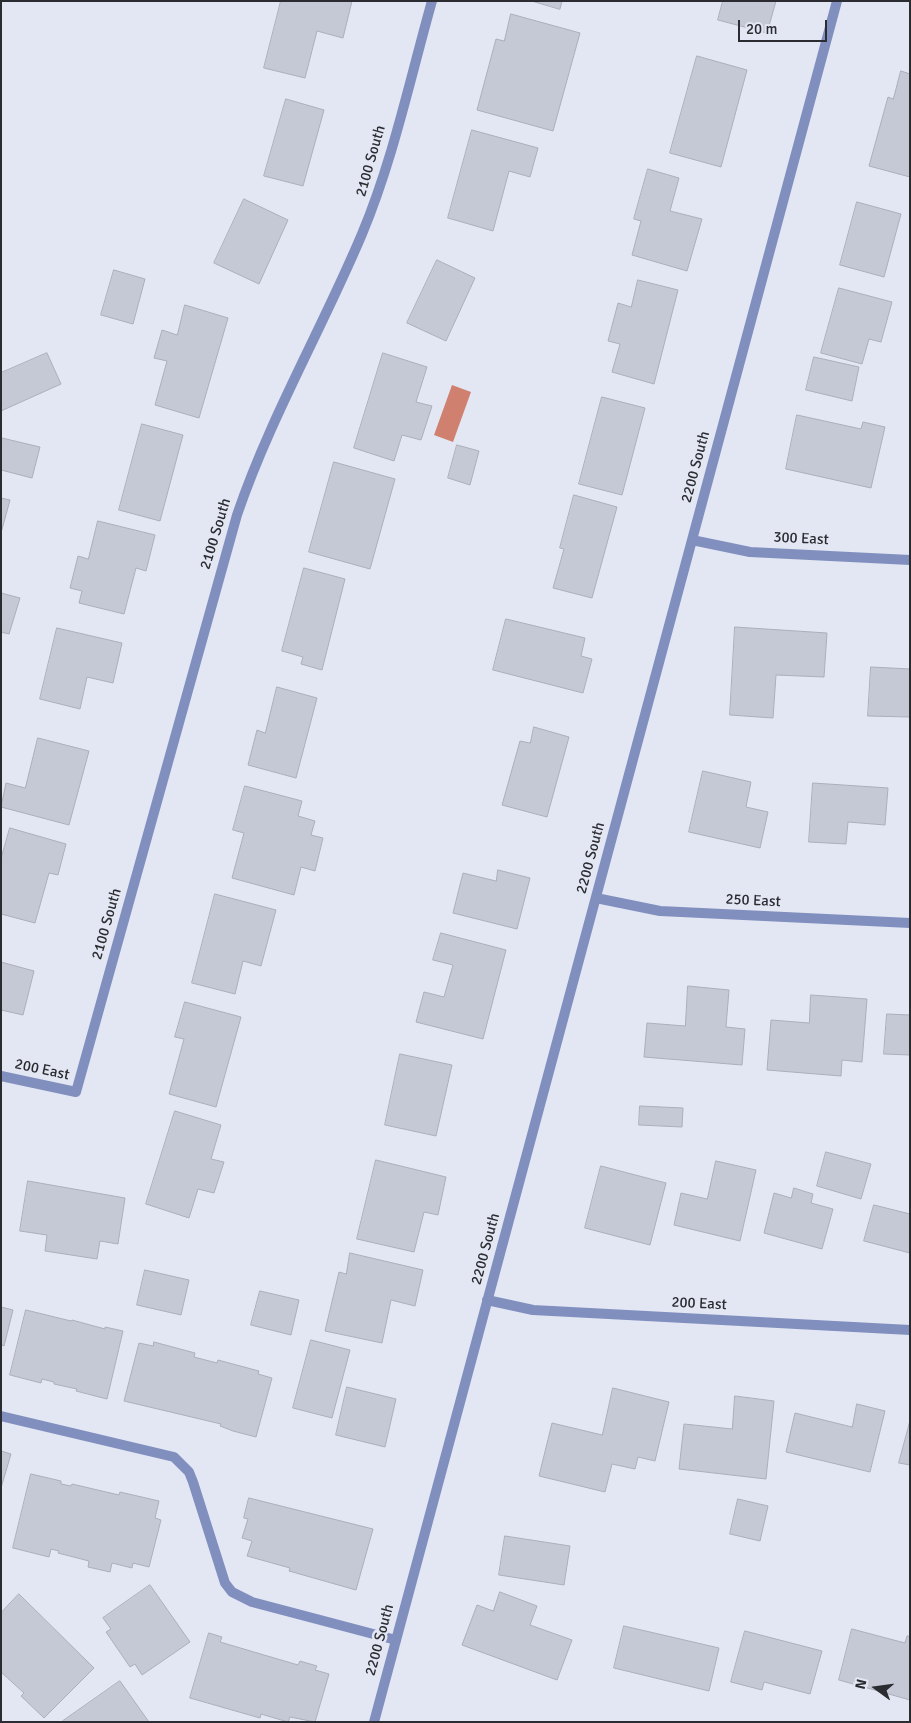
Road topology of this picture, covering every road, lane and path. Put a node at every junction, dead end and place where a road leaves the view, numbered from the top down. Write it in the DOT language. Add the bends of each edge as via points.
graph roads {
  1 [pos="432,1"];
  2 [pos="837,1"];
  3 [pos="692,540"];
  4 [pos="910,560"];
  5 [pos="596,898"];
  6 [pos="910,924"];
  7 [pos="1,1076"];
  8 [pos="76,1092"];
  9 [pos="487,1300"];
  10 [pos="910,1330"];
  11 [pos="1,1416"];
  12 [pos="396,1640"];
  13 [pos="374,1722"];
  1 -- 8 [label="street, 2100 South" via="375,201 252,472 237,515"];
  2 -- 3 [label="street, 2200 South"];
  3 -- 4 [label="street, 300 East" via="750,552"];
  3 -- 5 [label="street, 2200 South"];
  5 -- 6 [label="street, 250 East" via="660,911"];
  5 -- 9 [label="street, 2200 South"];
  7 -- 8 [label="street, 200 East"];
  9 -- 10 [label="street, 200 East" via="533,1310"];
  9 -- 12 [label="street, 2200 South"];
  11 -- 12 [label="street" via="174,1457 191,1477 221,1572 232,1592 252,1602"];
  12 -- 13 [label="street, 2200 South"];
}
